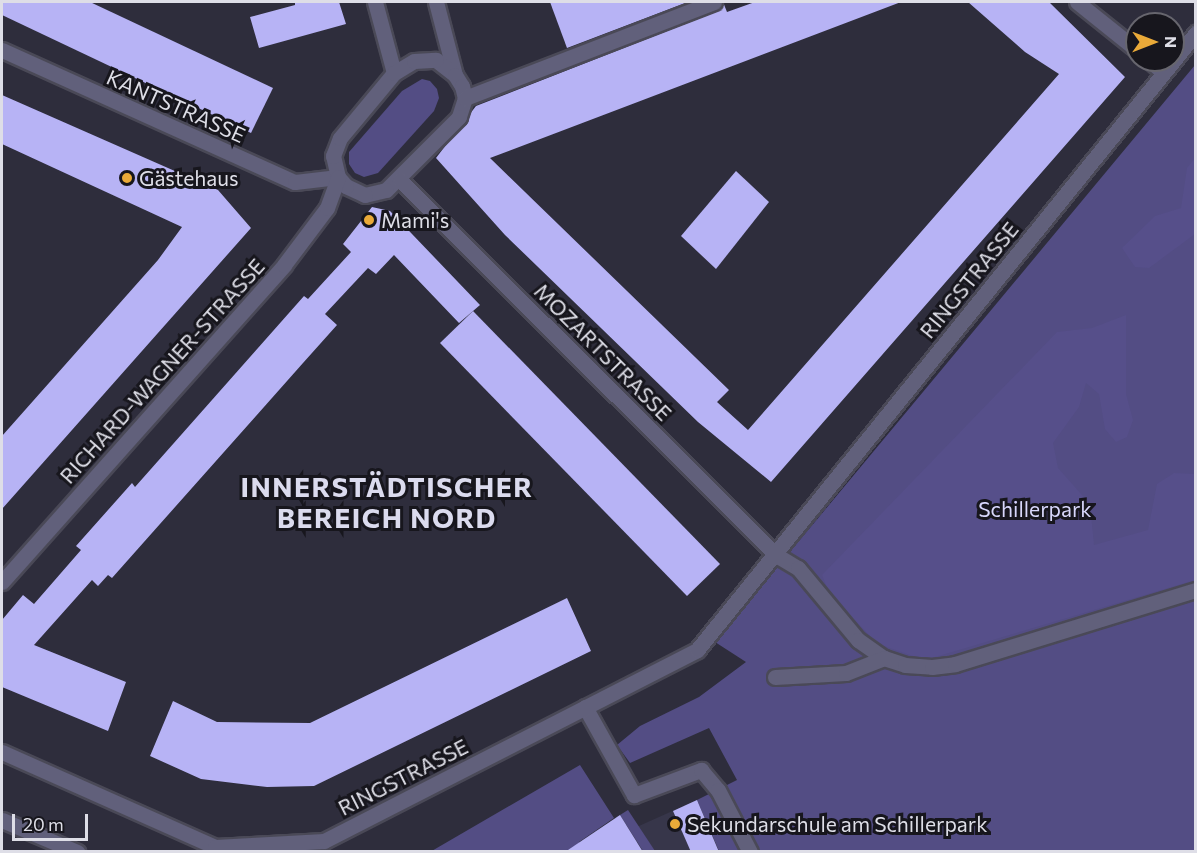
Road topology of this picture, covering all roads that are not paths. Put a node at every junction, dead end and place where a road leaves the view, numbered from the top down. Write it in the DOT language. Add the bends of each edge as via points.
graph roads {
  1 [pos="375,2"];
  2 [pos="436,2"];
  3 [pos="714,2"];
  4 [pos="1077,2"];
  5 [pos="1196,33"];
  6 [pos="1125,40"];
  7 [pos="1185,46"];
  8 [pos="2,50"];
  9 [pos="1163,72"];
  10 [pos="394,73"];
  11 [pos="455,75"];
  12 [pos="465,98"];
  13 [pos="338,177"];
  14 [pos="400,180"];
  15 [pos="776,555"];
  16 [pos="2,582"];
  17 [pos="1196,590"];
  18 [pos="884,658"];
  19 [pos="775,677"];
  20 [pos="585,707"];
  21 [pos="2,752"];
  22 [pos="2,820"];
  23 [pos="214,849"];
  24 [pos="77,852"];
  25 [pos="750,852"];
  1 -- 10 [label="street"];
  2 -- 11 [label="street"];
  3 -- 12 [label="street"];
  4 -- 6 [label="street"];
  5 -- 7 [label="street, RINGSTRASSE"];
  8 -- 13 [label="street, KANTSTRASSE" via="295,182"];
  9 -- 15 [label="street, RINGSTRASSE"];
  10 -- 11 [label="street, RICHARD-WAGNER-STRASSE" via="406,64 426,59 444,64"];
  10 -- 13 [label="street, RICHARD-WAGNER-STRASSE" via="334,147"];
  11 -- 12 [label="street"];
  12 -- 14 [label="street" via="459,117"];
  13 -- 14 [label="street" via="365,195 386,190"];
  13 -- 16 [label="street, RICHARD-WAGNER-STRASSE" via="327,208 284,265"];
  14 -- 15 [label="street, MOZARTSTRASSE"];
  15 -- 18 [label="street" via="798,568 858,640"];
  15 -- 20 [label="street, RINGSTRASSE" via="697,650"];
  17 -- 18 [label="street" via="955,664 923,667"];
  18 -- 19 [label="street" via="846,673"];
  20 -- 23 [label="street, RINGSTRASSE" via="324,841"];
  20 -- 25 [label="street" via="634,795 701,770 718,790"];
  21 -- 23 [label="street, RINGSTRASSE"];
  22 -- 24 [label="street"];
}
